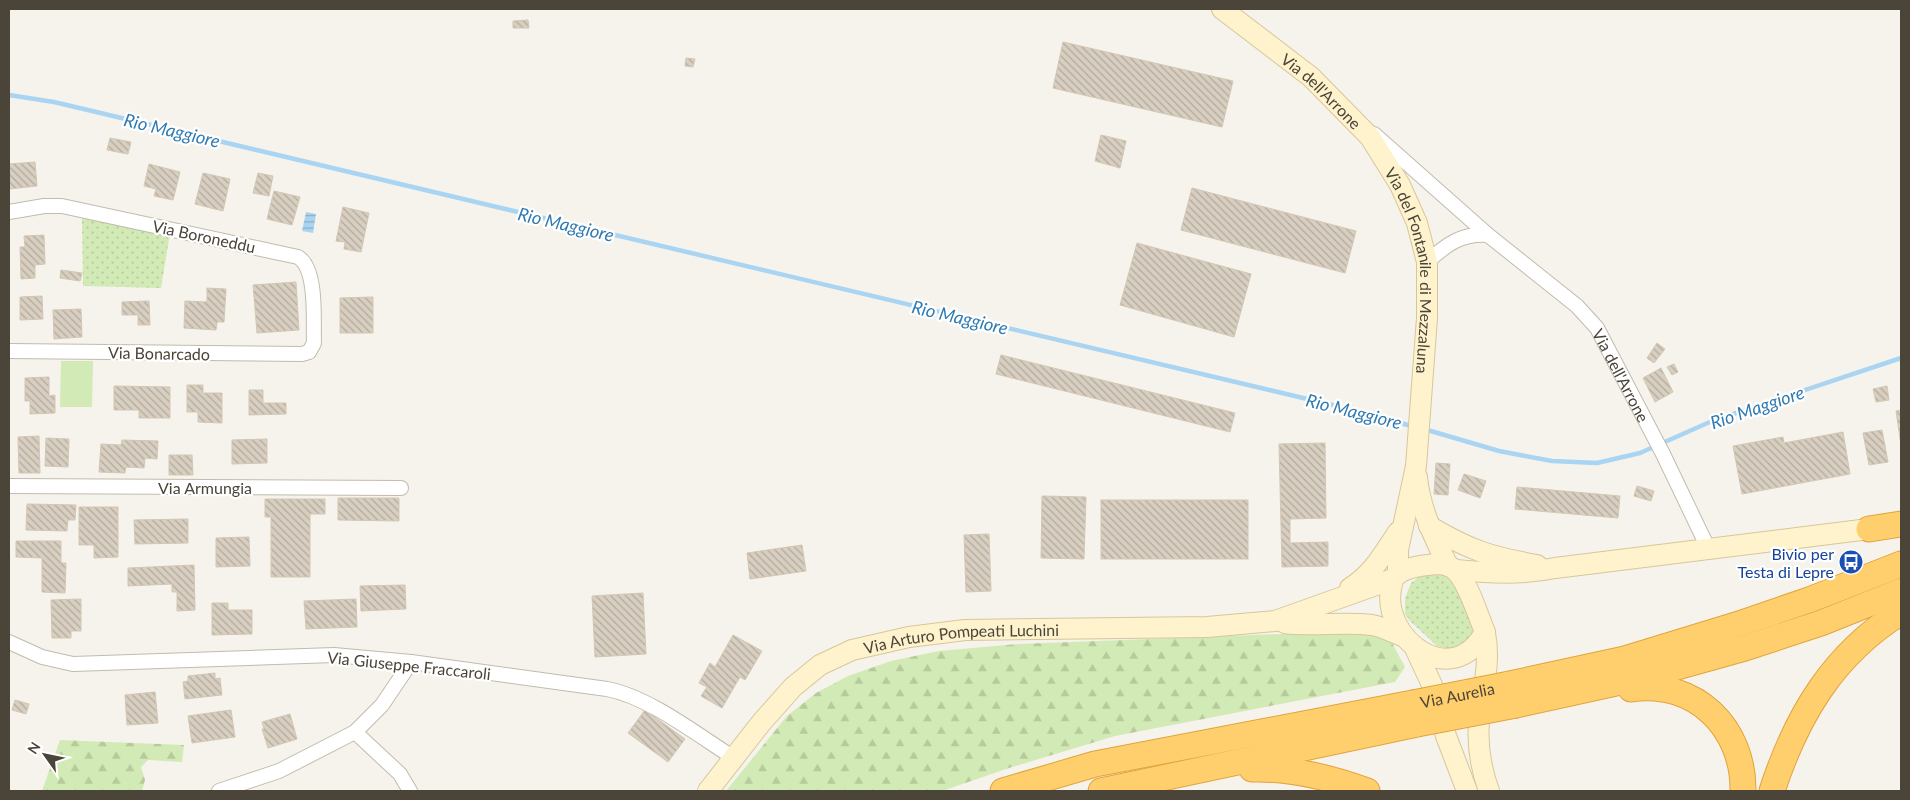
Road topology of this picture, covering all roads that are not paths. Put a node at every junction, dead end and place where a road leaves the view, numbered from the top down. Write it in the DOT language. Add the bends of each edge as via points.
graph roads {
  1 [pos="1222,9"];
  2 [pos="1333,99"];
  3 [pos="9,212"];
  4 [pos="1488,235"];
  5 [pos="1427,262"];
  6 [pos="9,351"];
  7 [pos="310,352"];
  8 [pos="1416,462"];
  9 [pos="9,486"];
  10 [pos="401,488"];
  11 [pos="1404,524"];
  12 [pos="1901,524"];
  13 [pos="1429,526"];
  14 [pos="1869,529"];
  15 [pos="1709,550"];
  16 [pos="1901,564"];
  17 [pos="1452,568"];
  18 [pos="1555,568"];
  19 [pos="1396,576"];
  20 [pos="1901,591"];
  21 [pos="1322,605"];
  22 [pos="1901,612"];
  23 [pos="1275,621"];
  24 [pos="1484,632"];
  25 [pos="1410,641"];
  26 [pos="9,642"];
  27 [pos="411,662"];
  28 [pos="1511,695"];
  29 [pos="1542,699"];
  30 [pos="1415,713"];
  31 [pos="355,732"];
  32 [pos="734,758"];
  33 [pos="1143,782"];
  34 [pos="219,791"];
  35 [pos="410,791"];
  36 [pos="708,791"];
  37 [pos="1003,791"];
  38 [pos="1101,791"];
  39 [pos="1367,791"];
  40 [pos="1467,791"];
  41 [pos="1489,791"];
  42 [pos="1743,791"];
  43 [pos="1772,791"];
  1 -- 2 [label="street, Via dell'Arrone" via="1311,77"];
  2 -- 4 [label="street, Via dell'Arrone"];
  2 -- 5 [label="street, Via del Fontanile di Mezzaluna" via="1370,137 1400,185 1417,223"];
  3 -- 7 [label="street, Via Boroneddu" via="62,206 298,257 305,262 311,277 314,343"];
  4 -- 5 [label="street" via="1472,234 1459,238"];
  4 -- 15 [label="street, Via dell'Arrone" via="1577,306 1597,328"];
  5 -- 8 [label="street, Via del Fontanile di Mezzaluna" via="1427,318"];
  6 -- 7 [label="street, Via Bonarcado"];
  8 -- 11 [label="street, Via del Fontanile di Mezzaluna"];
  8 -- 13 [label="street, Via del Fontanile di Mezzaluna" via="1418,488"];
  9 -- 10 [label="street, Via Armungia"];
  11 -- 19 [label="street, Via del Fontanile di Mezzaluna"];
  11 -- 21 [label="street, Via Arturo Pompeati Luchini" via="1379,562 1360,582"];
  12 -- 14 [label="highway"];
  13 -- 17 [label="street, Via del Fontanile di Mezzaluna"];
  13 -- 18 [label="street" via="1480,552"];
  14 -- 15 [label="street"];
  15 -- 18 [label="street"];
  16 -- 28 [label="highway, Via Aurelia" via="1726,628"];
  17 -- 18 [label="street" via="1518,574"];
  17 -- 19 [label="street" via="1440,564 1422,566"];
  17 -- 24 [label="street" via="1472,599"];
  19 -- 21 [label="street, Via Arturo Pompeati Luchini"];
  19 -- 25 [label="street" via="1390,596 1392,609 1395,621"];
  20 -- 29 [label="highway, Via Aurelia" via="1821,623 1745,648 1634,679"];
  21 -- 23 [label="street, Via Arturo Pompeati Luchini"];
  22 -- 43 [label="highway" via="1864,639 1822,686 1787,747"];
  23 -- 25 [label="street, Via Arturo Pompeati Luchini" via="1372,625"];
  23 -- 32 [label="street, Via Arturo Pompeati Luchini" via="1207,627 965,630 884,641 838,655 812,670 776,705"];
  24 -- 25 [label="street" via="1468,653 1451,659 1434,658"];
  24 -- 41 [label="street" via="1488,663 1479,740 1482,772"];
  25 -- 40 [label="street" via="1432,685 1446,736"];
  26 -- 27 [label="street, Via Giuseppe Fraccaroli" via="42,657 73,664 334,655"];
  27 -- 31 [label="street" via="382,705"];
  27 -- 32 [label="street, Via Giuseppe Fraccaroli" via="627,694 644,701"];
  28 -- 29 [label="highway, Via Aurelia"];
  28 -- 30 [label="highway, Via Aurelia, bridge"];
  29 -- 42 [label="highway" via="1553,706 1638,688 1662,688 1684,694 1704,706 1727,730 1740,758"];
  30 -- 33 [label="highway, Via Aurelia"];
  30 -- 37 [label="highway, Via Aurelia" via="1094,764"];
  31 -- 34 [label="street" via="279,771"];
  31 -- 35 [label="street" via="400,774"];
  32 -- 36 [label="street, Via Arturo Pompeati Luchini"];
  33 -- 38 [label="highway, Via Aurelia"];
  33 -- 39 [label="highway" via="1164,784 1237,771 1279,770 1329,778"];
}
